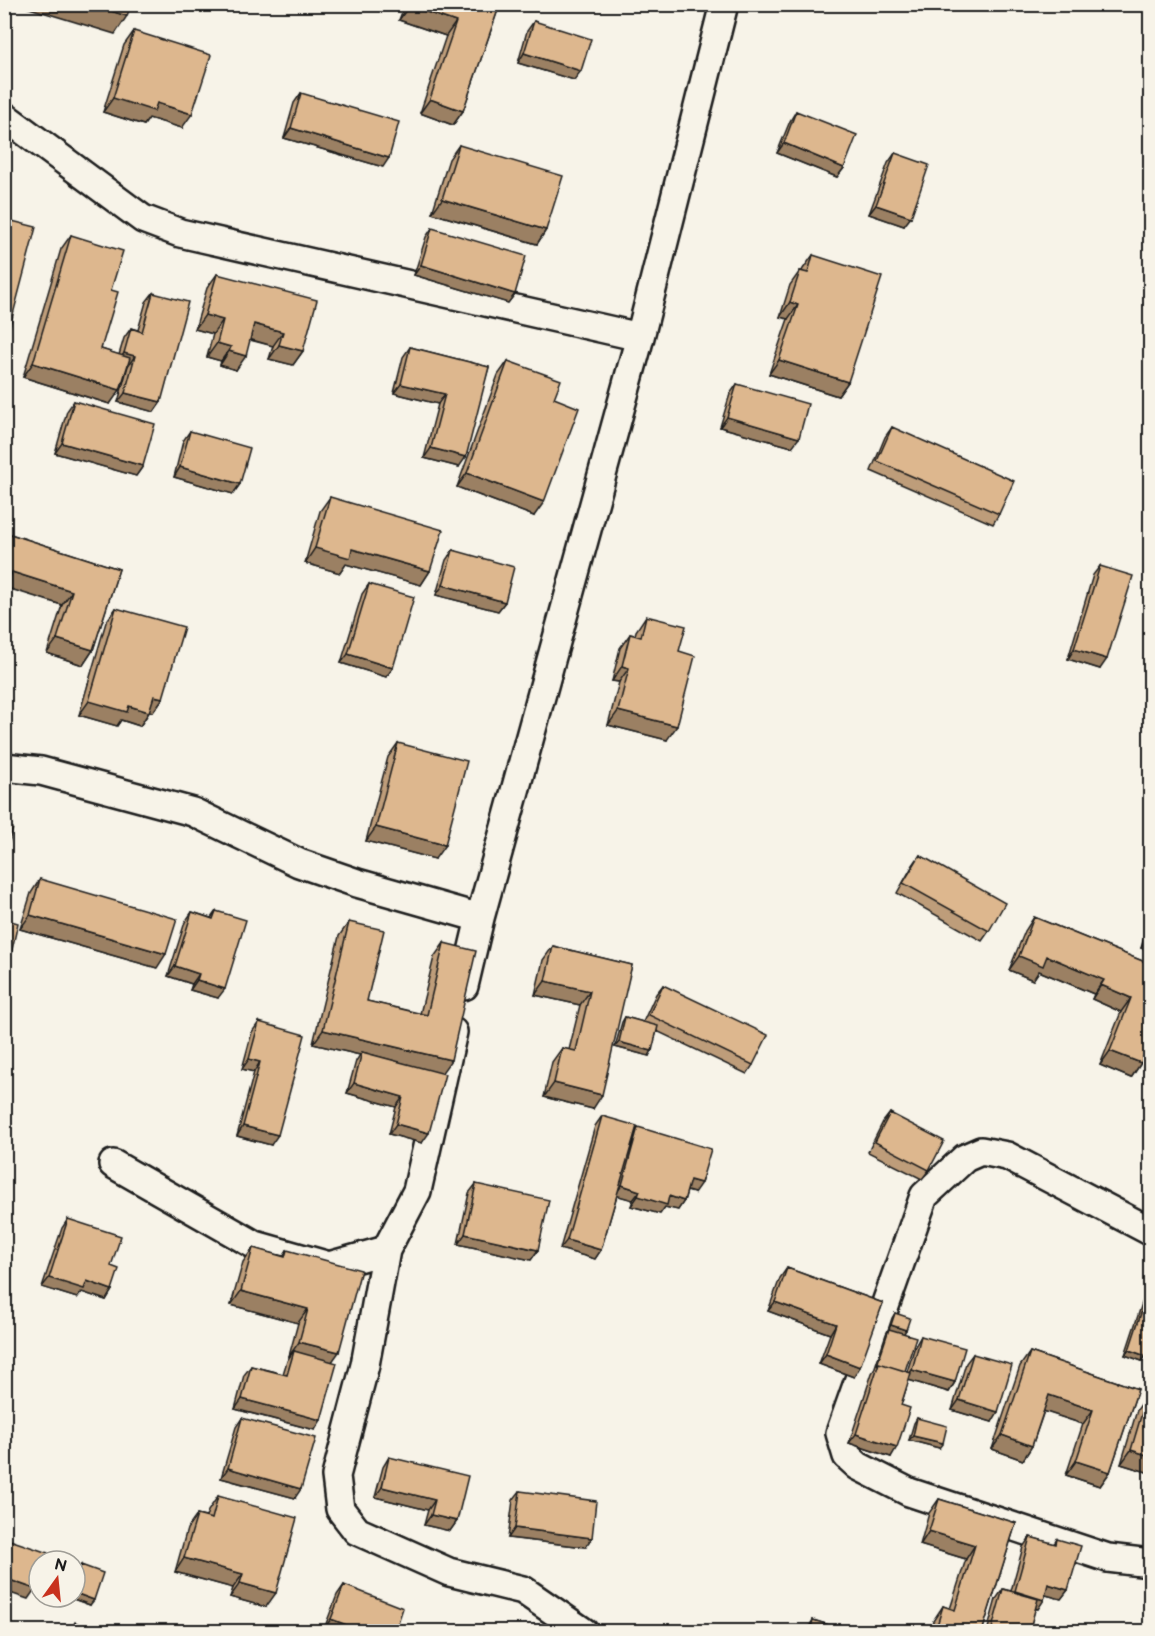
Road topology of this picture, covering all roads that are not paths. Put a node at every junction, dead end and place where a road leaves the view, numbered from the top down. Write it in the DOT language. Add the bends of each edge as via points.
graph roads {
  1 [pos="724,4"];
  2 [pos="4,116"];
  3 [pos="640,337"];
  4 [pos="4,767"];
  5 [pos="480,918"];
  6 [pos="113,1164"];
  7 [pos="1150,1231"];
  8 [pos="386,1250"];
  9 [pos="1150,1563"];
  10 [pos="584,1632"];
  1 -- 3 [label="street"];
  2 -- 3 [label="street" via="143,219 180,233"];
  3 -- 5 [label="street"];
  4 -- 5 [label="street" via="41,771 193,812 299,863"];
  5 -- 8 [label="street" via="417,1191"];
  6 -- 8 [label="street" via="255,1245 329,1266"];
  7 -- 9 [label="street" via="1007,1156 981,1150 965,1158 924,1196 840,1433 847,1456 858,1466 909,1492 1108,1558"];
  8 -- 10 [label="street" via="364,1365 336,1476 340,1509 357,1531 449,1572 523,1590"];
}
